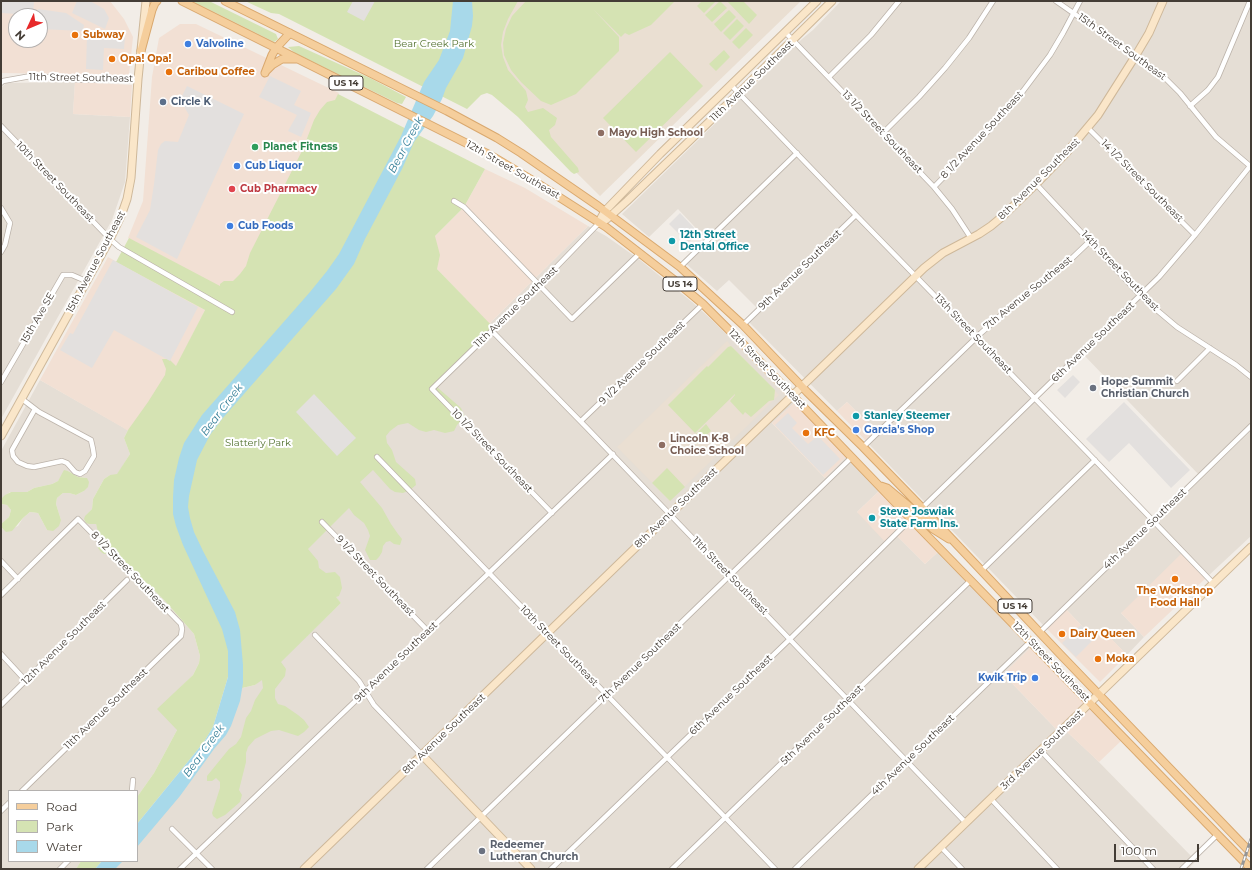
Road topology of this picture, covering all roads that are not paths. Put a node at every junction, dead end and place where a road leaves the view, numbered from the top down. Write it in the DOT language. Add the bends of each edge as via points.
graph roads {
  1 [pos="146,1"];
  2 [pos="157,1"];
  3 [pos="182,1"];
  4 [pos="226,1"];
  5 [pos="817,1"];
  6 [pos="832,1"];
  7 [pos="899,1"];
  8 [pos="993,1"];
  9 [pos="1056,1"];
  10 [pos="1080,1"];
  11 [pos="1163,1"];
  12 [pos="1250,1"];
  13 [pos="1074,13"];
  14 [pos="785,32"];
  15 [pos="290,33"];
  16 [pos="793,40"];
  17 [pos="276,48"];
  18 [pos="141,51"];
  19 [pos="1136,55"];
  20 [pos="298,59"];
  21 [pos="829,77"];
  22 [pos="138,79"];
  23 [pos="1,83"];
  24 [pos="731,85"];
  25 [pos="739,93"];
  26 [pos="1190,106"];
  27 [pos="1,126"];
  28 [pos="1088,128"];
  29 [pos="882,133"];
  30 [pos="797,153"];
  31 [pos="1251,165"];
  32 [pos="1036,184"];
  33 [pos="934,187"];
  34 [pos="454,202"];
  35 [pos="1,208"];
  36 [pos="608,213"];
  37 [pos="856,215"];
  38 [pos="599,223"];
  39 [pos="1195,235"];
  40 [pos="971,238"];
  41 [pos="110,239"];
  42 [pos="1090,240"];
  43 [pos="1,252"];
  44 [pos="640,253"];
  45 [pos="680,267"];
  46 [pos="916,276"];
  47 [pos="86,281"];
  48 [pos="539,285"];
  49 [pos="1141,296"];
  50 [pos="703,304"];
  51 [pos="232,312"];
  52 [pos="743,325"];
  53 [pos="492,331"];
  54 [pos="976,337"];
  55 [pos="1210,348"];
  56 [pos="1251,377"];
  57 [pos="1177,381"];
  58 [pos="1,382"];
  59 [pos="802,387"];
  60 [pos="432,389"];
  61 [pos="793,395"];
  62 [pos="22,399"];
  63 [pos="1035,399"];
  64 [pos="35,409"];
  65 [pos="581,421"];
  66 [pos="1251,426"];
  67 [pos="1,436"];
  68 [pos="863,446"];
  69 [pos="613,454"];
  70 [pos="852,457"];
  71 [pos="377,458"];
  72 [pos="1095,460"];
  73 [pos="878,485"];
  74 [pos="922,508"];
  75 [pos="552,513"];
  76 [pos="670,514"];
  77 [pos="911,519"];
  78 [pos="322,522"];
  79 [pos="1153,522"];
  80 [pos="954,541"];
  81 [pos="1251,547"];
  82 [pos="1,561"];
  83 [pos="981,570"];
  84 [pos="488,573"];
  85 [pos="729,576"];
  86 [pos="18,579"];
  87 [pos="127,580"];
  88 [pos="971,580"];
  89 [pos="1213,584"];
  90 [pos="1,595"];
  91 [pos="181,624"];
  92 [pos="428,631"];
  93 [pos="1039,632"];
  94 [pos="547,634"];
  95 [pos="315,635"];
  96 [pos="790,639"];
  97 [pos="1031,641"];
  98 [pos="1,654"];
  99 [pos="26,681"];
  100 [pos="366,692"];
  101 [pos="1099,695"];
  102 [pos="607,696"];
  103 [pos="848,699"];
  104 [pos="1090,703"];
  105 [pos="1,705"];
  106 [pos="1041,751"];
  107 [pos="422,755"];
  108 [pos="667,757"];
  109 [pos="907,760"];
  110 [pos="132,780"];
  111 [pos="23,790"];
  112 [pos="132,790"];
  113 [pos="991,799"];
  114 [pos="481,817"];
  115 [pos="725,817"];
  116 [pos="966,823"];
  117 [pos="172,829"];
  118 [pos="1220,837"];
  119 [pos="941,847"];
  120 [pos="1250,852"];
  121 [pos="196,853"];
  122 [pos="180,869"];
  123 [pos="212,869"];
  124 [pos="304,869"];
  125 [pos="427,869"];
  126 [pos="531,869"];
  127 [pos="550,869"];
  128 [pos="672,869"];
  129 [pos="775,869"];
  130 [pos="795,869"];
  131 [pos="918,869"];
  132 [pos="962,869"];
  133 [pos="1058,869"];
  134 [pos="1153,869"];
  135 [pos="1182,869"];
  136 [pos="1244,869"];
  137 [pos="1251,869"];
  1 -- 18 [label="main road, 15th Avenue Southeast"];
  2 -- 18 [label="main road" via="152,10"];
  3 -- 17 [label="main road, 12th Street Southeast / US 14"];
  4 -- 15 [label="main road, 12th Street Southeast / US 14"];
  5 -- 14 [label="main road, 11th Avenue Southeast"];
  6 -- 16 [label="main road, 11th Avenue Southeast"];
  7 -- 21 [label="street"];
  8 -- 29 [label="street" via="969,38 945,68"];
  9 -- 13 [label="street, 15th Street Southeast"];
  10 -- 13 [label="street, 8 1/2 Avenue Southeast"];
  11 -- 19 [label="main road, 8th Avenue Southeast"];
  12 -- 26 [label="street" via="1218,77"];
  13 -- 19 [label="street, 15th Street Southeast"];
  13 -- 33 [label="street, 8 1/2 Avenue Southeast" via="1050,55 1023,91"];
  14 -- 16 [label="street, 13 1/2 Street Southeast"];
  14 -- 24 [label="main road, 11th Avenue Southeast"];
  15 -- 17 [label="main road"];
  15 -- 36 [label="main road, 12th Street Southeast / US 14" via="497,138"];
  16 -- 21 [label="street, 13 1/2 Street Southeast"];
  16 -- 25 [label="main road, 11th Avenue Southeast"];
  17 -- 20 [label="main road, 12th Street Southeast / US 14"];
  17 -- 20 [label="main road" via="265,73 282,59"];
  18 -- 22 [label="main road, 15th Avenue Southeast"];
  19 -- 26 [label="street, 15th Street Southeast" via="1162,74"];
  19 -- 28 [label="main road, 8th Avenue Southeast"];
  20 -- 38 [label="main road, 12th Street Southeast / US 14" via="492,156"];
  21 -- 29 [label="street, 13 1/2 Street Southeast"];
  22 -- 23 [label="street, 11th Street Southeast" via="84,80 31,76"];
  22 -- 41 [label="main road, 15th Avenue Southeast" via="130,190"];
  24 -- 25 [label="street, 13th Street Southeast"];
  24 -- 36 [label="main road, 11th Avenue Southeast" via="660,154"];
  25 -- 30 [label="street, 13th Street Southeast"];
  25 -- 36 [label="main road, 11th Avenue Southeast" via="627,201"];
  26 -- 31 [label="street, 15th Street Southeast" via="1216,137"];
  27 -- 41 [label="street, 10th Street Southeast"];
  28 -- 32 [label="main road, 8th Avenue Southeast"];
  28 -- 39 [label="street, 14 1/2 Street Southeast"];
  29 -- 33 [label="street, 13 1/2 Street Southeast"];
  30 -- 37 [label="street, 13th Street Southeast"];
  30 -- 45 [label="street"];
  31 -- 39 [label="street, 6th Avenue Southeast"];
  32 -- 40 [label="main road, 8th Avenue Southeast" via="1000,219"];
  32 -- 42 [label="street, 14th Street Southeast"];
  33 -- 40 [label="street, 13 1/2 Street Southeast"];
  34 -- 48 [label="street" via="464,207"];
  35 -- 43 [label="street" via="10,223"];
  36 -- 38 [label="main road, 11th Avenue Southeast"];
  36 -- 45 [label="main road, 12th Street Southeast / US 14"];
  37 -- 46 [label="street, 13th Street Southeast"];
  37 -- 52 [label="street, 9th Avenue Southeast"];
  38 -- 44 [label="main road, 12th Street Southeast / US 14"];
  38 -- 48 [label="street, 11th Avenue Southeast"];
  39 -- 49 [label="street, 6th Avenue Southeast"];
  40 -- 46 [label="main road, 8th Avenue Southeast" via="943,253"];
  41 -- 47 [label="main road, 15th Avenue Southeast"];
  41 -- 51 [label="street, 10th Street Southeast"];
  42 -- 49 [label="street, 14th Street Southeast"];
  42 -- 54 [label="street, 7th Avenue Southeast" via="1068,262"];
  44 -- 48 [label="street" via="572,319"];
  44 -- 50 [label="main road, 12th Street Southeast / US 14"];
  45 -- 52 [label="main road, 12th Street Southeast / US 14"];
  46 -- 54 [label="street, 13th Street Southeast"];
  46 -- 59 [label="main road, 8th Avenue Southeast"];
  47 -- 58 [label="street, 15th Ave SE" via="72,275 63,275"];
  47 -- 62 [label="main road, 15th Avenue Southeast"];
  48 -- 53 [label="street, 11th Avenue Southeast"];
  49 -- 55 [label="street, 14th Street Southeast" via="1178,327"];
  49 -- 63 [label="street, 6th Avenue Southeast"];
  50 -- 61 [label="main road, 12th Street Southeast / US 14"];
  50 -- 65 [label="street, 9 1/2 Avenue Southeast"];
  52 -- 59 [label="main road, 12th Street Southeast / US 14"];
  53 -- 60 [label="street, 11th Avenue Southeast"];
  53 -- 65 [label="street, 11th Street Southeast"];
  54 -- 63 [label="street, 13th Street Southeast"];
  54 -- 68 [label="street, 7th Avenue Southeast"];
  55 -- 56 [label="street, 14th Street Southeast"];
  55 -- 57 [label="street"];
  59 -- 61 [label="main road, 8th Avenue Southeast"];
  59 -- 68 [label="main road, 12th Street Southeast / US 14"];
  60 -- 75 [label="street, 10 1/2 Street Southeast"];
  61 -- 70 [label="main road, 12th Street Southeast / US 14"];
  61 -- 76 [label="main road, 8th Avenue Southeast"];
  62 -- 64 [label="street"];
  62 -- 67 [label="main road, 15th Avenue Southeast"];
  63 -- 72 [label="street, 13th Street Southeast"];
  63 -- 74 [label="street, 6th Avenue Southeast"];
  64 -- 64 [label="street" via="12,450 13,456 27,466 62,461 75,472 80,474 85,471 94,456 91,440"];
  65 -- 69 [label="street, 11th Street Southeast"];
  66 -- 79 [label="street, 4th Avenue Southeast"];
  68 -- 74 [label="main road, 12th Street Southeast / US 14"];
  69 -- 75 [label="street, 9th Avenue Southeast"];
  69 -- 76 [label="street, 11th Street Southeast"];
  70 -- 73 [label="main road, 12th Street Southeast / US 14"];
  70 -- 85 [label="street, 7th Avenue Southeast"];
  71 -- 84 [label="street, 10th Street Southeast"];
  72 -- 79 [label="street, 13th Street Southeast"];
  72 -- 83 [label="street"];
  73 -- 74 [label="main road" via="887,488 911,508"];
  73 -- 77 [label="main road, 12th Street Southeast / US 14"];
  74 -- 80 [label="main road, 12th Street Southeast / US 14"];
  75 -- 84 [label="street, 9th Avenue Southeast"];
  76 -- 85 [label="street, 11th Street Southeast"];
  76 -- 94 [label="main road, 8th Avenue Southeast"];
  77 -- 80 [label="main road" via="922,518 937,532"];
  77 -- 88 [label="main road, 12th Street Southeast / US 14"];
  77 -- 96 [label="street, 6th Avenue Southeast"];
  78 -- 92 [label="street, 9 1/2 Street Southeast"];
  79 -- 89 [label="street, 13th Street Southeast"];
  79 -- 93 [label="street, 4th Avenue Southeast"];
  80 -- 83 [label="main road, 12th Street Southeast / US 14"];
  81 -- 89 [label="main road, 3rd Avenue Southeast"];
  82 -- 86 [label="street"];
  83 -- 93 [label="main road, 12th Street Southeast / US 14"];
  84 -- 92 [label="street, 9th Avenue Southeast"];
  84 -- 94 [label="street, 10th Street Southeast"];
  85 -- 96 [label="street, 11th Street Southeast"];
  85 -- 102 [label="street, 7th Avenue Southeast"];
  86 -- 90 [label="street"];
  86 -- 91 [label="street, 8 1/2 Street Southeast" via="78,519"];
  87 -- 99 [label="street, 12th Avenue Southeast"];
  88 -- 97 [label="main road, 12th Street Southeast / US 14"];
  88 -- 103 [label="street, 5th Avenue Southeast"];
  89 -- 101 [label="main road, 3rd Avenue Southeast"];
  91 -- 111 [label="street, 11th Avenue Southeast" via="181,636"];
  92 -- 100 [label="street, 9th Avenue Southeast"];
  93 -- 101 [label="main road, 12th Street Southeast / US 14"];
  94 -- 102 [label="street, 10th Street Southeast"];
  94 -- 107 [label="main road, 8th Avenue Southeast"];
  95 -- 100 [label="street" via="359,680"];
  96 -- 103 [label="street, 11th Street Southeast"];
  96 -- 108 [label="street, 6th Avenue Southeast"];
  97 -- 104 [label="main road, 12th Street Southeast / US 14"];
  97 -- 109 [label="street, 4th Avenue Southeast"];
  98 -- 99 [label="street"];
  99 -- 105 [label="street, 12th Avenue Southeast"];
  100 -- 107 [label="street" via="374,705"];
  100 -- 121 [label="street, 9th Avenue Southeast"];
  101 -- 104 [label="main road, 3rd Avenue Southeast"];
  101 -- 120 [label="main road, 12th Street Southeast / US 14"];
  102 -- 108 [label="street, 10th Street Southeast"];
  102 -- 114 [label="street, 7th Avenue Southeast"];
  103 -- 109 [label="street, 11th Street Southeast"];
  103 -- 115 [label="street, 5th Avenue Southeast"];
  104 -- 106 [label="main road, 3rd Avenue Southeast"];
  104 -- 118 [label="main road, 12th Street Southeast / US 14"];
  106 -- 113 [label="main road, 3rd Avenue Southeast"];
  106 -- 134 [label="street"];
  107 -- 114 [label="main road"];
  107 -- 124 [label="main road, 8th Avenue Southeast"];
  108 -- 115 [label="street, 10th Street Southeast"];
  108 -- 127 [label="street, 6th Avenue Southeast"];
  109 -- 116 [label="street, 11th Street Southeast"];
  109 -- 130 [label="street, 4th Avenue Southeast"];
  110 -- 112 [label="street"];
  113 -- 116 [label="main road, 3rd Avenue Southeast"];
  113 -- 133 [label="street"];
  114 -- 125 [label="street, 7th Avenue Southeast"];
  114 -- 126 [label="main road"];
  115 -- 128 [label="street, 5th Avenue Southeast"];
  115 -- 129 [label="street, 10th Street Southeast"];
  116 -- 119 [label="main road, 3rd Avenue Southeast"];
  117 -- 121 [label="street"];
  118 -- 135 [label="street"];
  118 -- 136 [label="main road"];
  118 -- 137 [label="main road, 12th Street Southeast / US 14"];
  119 -- 131 [label="main road, 3rd Avenue Southeast"];
  119 -- 132 [label="street"];
  121 -- 122 [label="street, 9th Avenue Southeast"];
  121 -- 123 [label="street"];
}
